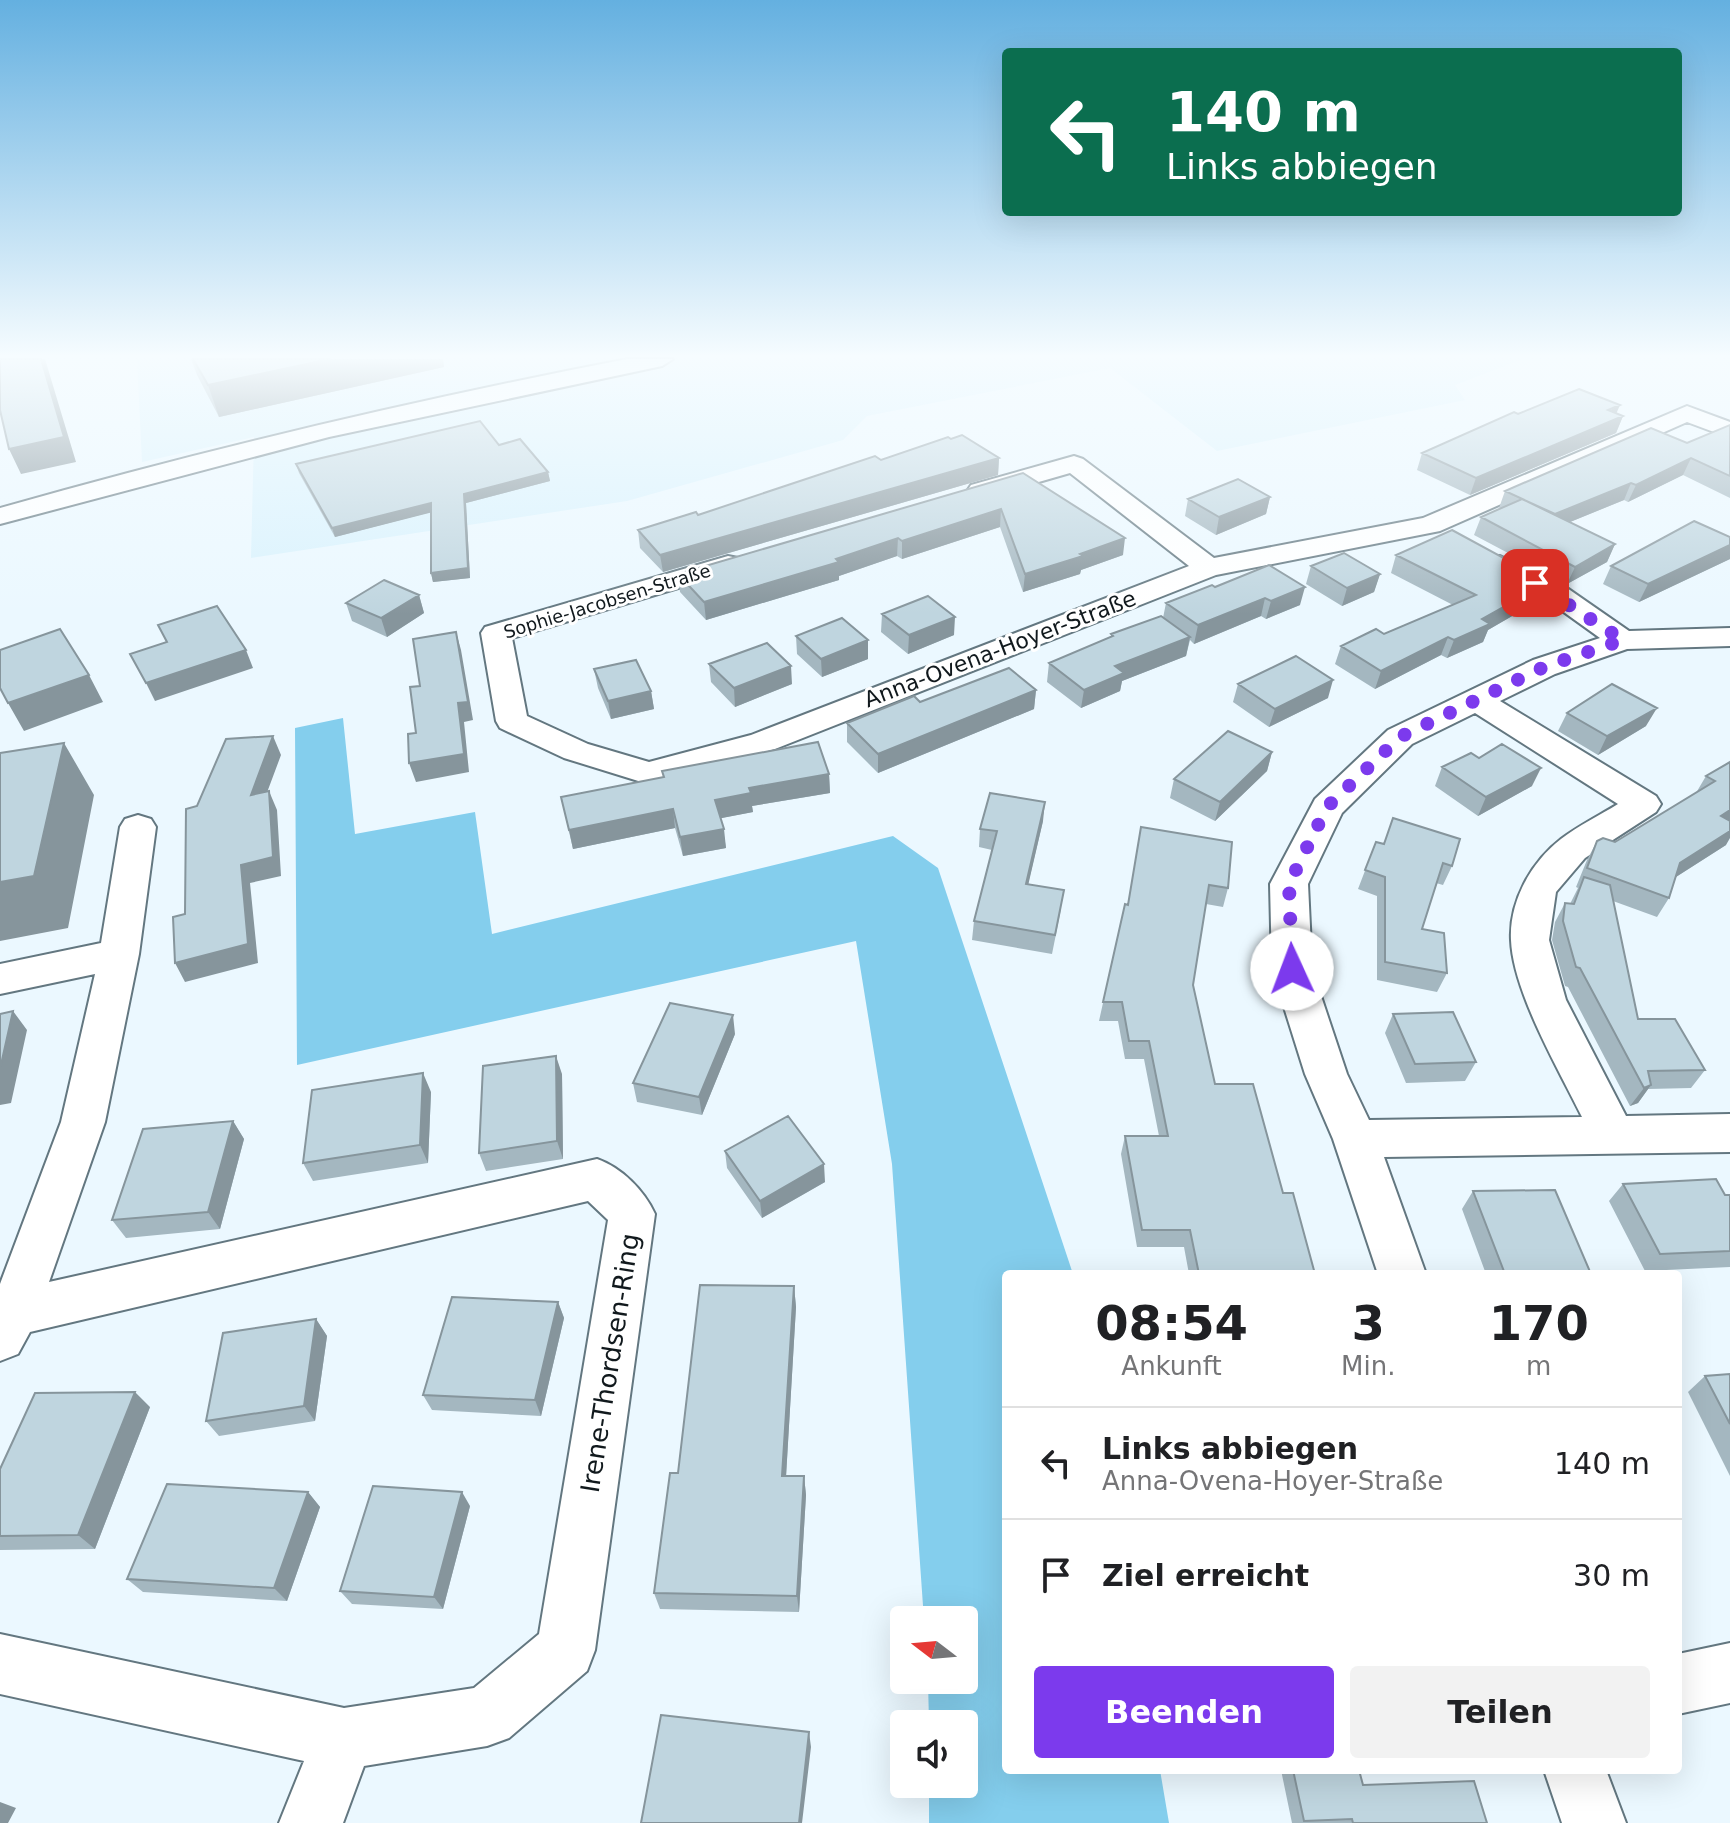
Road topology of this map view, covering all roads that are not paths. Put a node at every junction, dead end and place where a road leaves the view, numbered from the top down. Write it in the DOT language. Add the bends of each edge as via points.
graph roads {
  1 [pos="273,444"];
  2 [pos="1616,444"];
  3 [pos="952,499"];
  4 [pos="0,516"];
  5 [pos="1430,525"];
  6 [pos="1456,540"];
  7 [pos="1482,554"];
  8 [pos="754,557"];
  9 [pos="1209,568"];
  10 [pos="1730,637"];
  11 [pos="1623,640"];
  12 [pos="1476,700"];
  13 [pos="576,751"];
  14 [pos="138,827"];
  15 [pos="119,954"];
  16 [pos="0,979"];
  17 [pos="1730,1133"];
  18 [pos="1613,1135"];
  19 [pos="1355,1139"];
  20 [pos="1401,1270"];
  21 [pos="5,1322"];
  22 [pos="0,1664"];
  23 [pos="1730,1673"];
  24 [pos="1682,1683"];
  25 [pos="344,1739"];
  26 [pos="1576,1774"];
  27 [pos="311,1823"];
  28 [pos="1594,1823"];
  1 -- 4 [label="street"];
  2 -- 5 [label="street, Anna-Ovena-Hoyer-Straße"];
  3 -- 9 [label="street" via="1074,464"];
  5 -- 6 [label="street"];
  5 -- 9 [label="street, Anna-Ovena-Hoyer-Straße"];
  7 -- 11 [label="street" via="1557,594"];
  8 -- 13 [label="street, Sophie-Jacobsen-Straße" via="496,633 512,721"];
  9 -- 13 [label="street, Anna-Ovena-Hoyer-Straße" via="763,742 648,773"];
  10 -- 11 [label="street"];
  11 -- 12 [label="street" via="1544,667"];
  12 -- 18 [label="street" via="1644,804 1572,849 1538,889 1530,940 1546,1000"];
  12 -- 19 [label="street" via="1400,737 1327,807 1289,884 1292,969 1326,1074"];
  14 -- 15 [label="street"];
  15 -- 16 [label="street"];
  15 -- 21 [label="street" via="83,1122"];
  17 -- 18 [label="street"];
  18 -- 19 [label="street"];
  19 -- 20 [label="street"];
  21 -- 25 [label="street, Irene-Thordsen-Ring" via="597,1179 632,1214 566,1650 487,1716"];
  22 -- 25 [label="street, Irene-Thordsen-Ring"];
  23 -- 24 [label="street"];
  25 -- 27 [label="street"];
  26 -- 28 [label="street"];
}
